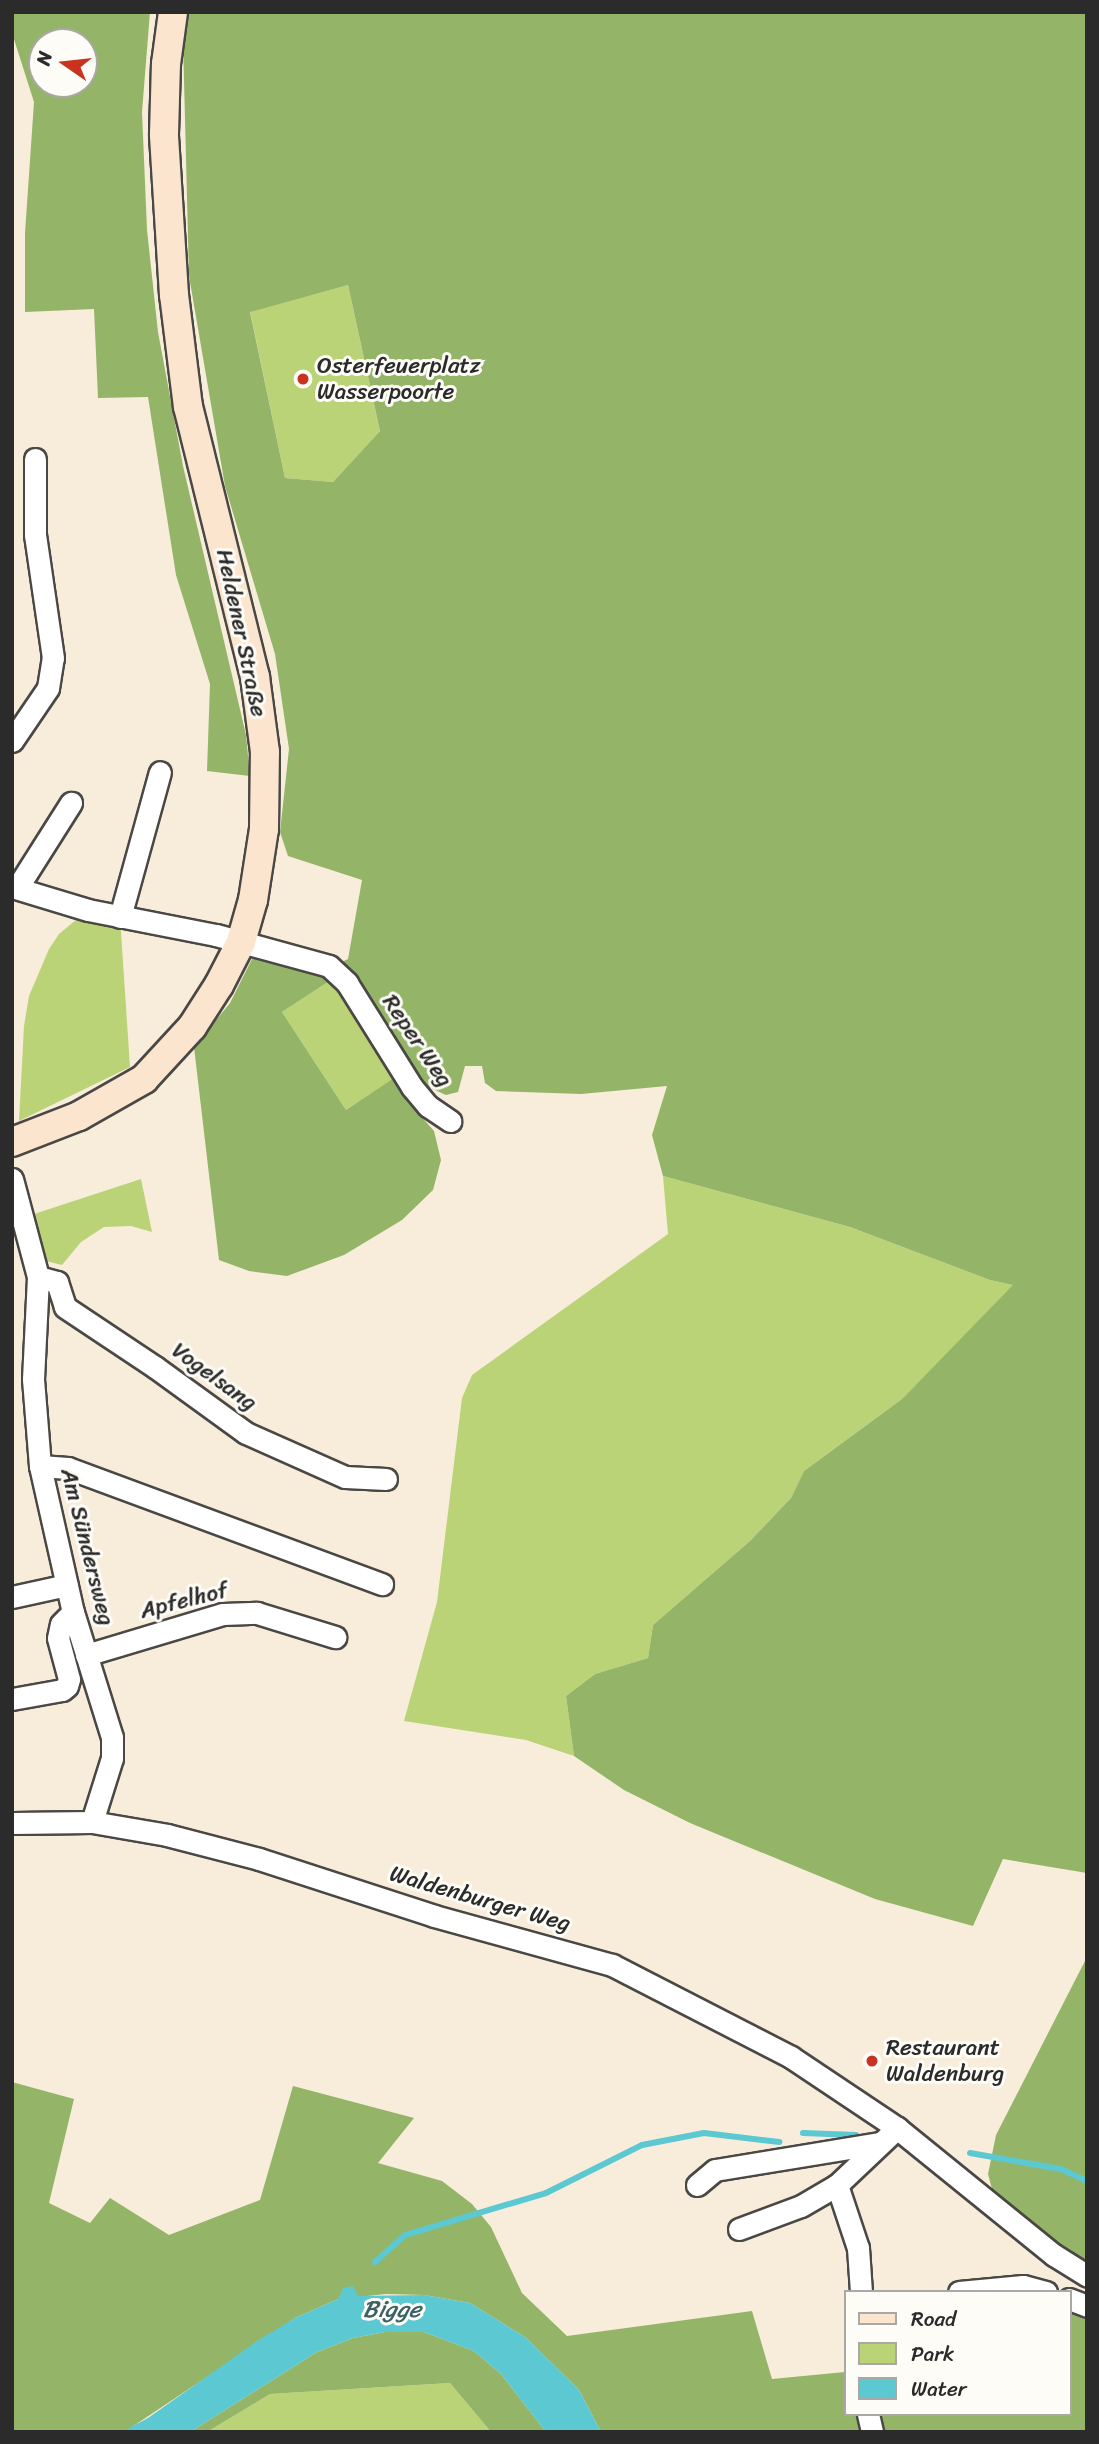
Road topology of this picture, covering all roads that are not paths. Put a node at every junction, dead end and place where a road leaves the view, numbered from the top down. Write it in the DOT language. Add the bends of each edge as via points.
graph roads {
  1 [pos="173,12"];
  2 [pos="35,459"];
  3 [pos="12,741"];
  4 [pos="160,772"];
  5 [pos="71,803"];
  6 [pos="15,887"];
  7 [pos="120,916"];
  8 [pos="241,942"];
  9 [pos="450,1121"];
  10 [pos="12,1142"];
  11 [pos="12,1179"];
  12 [pos="38,1276"];
  13 [pos="23,1380"];
  14 [pos="40,1466"];
  15 [pos="386,1479"];
  16 [pos="382,1584"];
  17 [pos="67,1586"];
  18 [pos="12,1597"];
  19 [pos="73,1612"];
  20 [pos="335,1637"];
  21 [pos="86,1654"];
  22 [pos="12,1699"];
  23 [pos="92,1822"];
  24 [pos="12,1823"];
  25 [pos="897,2128"];
  26 [pos="879,2143"];
  27 [pos="697,2185"];
  28 [pos="837,2185"];
  29 [pos="739,2229"];
  30 [pos="1087,2276"];
  31 [pos="861,2290"];
  32 [pos="980,2290"];
  33 [pos="1038,2290"];
  1 -- 8 [label="main road, Heldener Straße" via="164,134 174,295 186,395 255,677 265,752 264,829"];
  2 -- 3 [label="street" via="35,536 53,658 48,688"];
  4 -- 7 [label="street"];
  5 -- 6 [label="street"];
  6 -- 7 [label="street"];
  7 -- 8 [label="street"];
  8 -- 9 [label="street, Reper Weg" via="329,966 347,983 412,1087"];
  8 -- 10 [label="main road, Heldener Straße" via="192,1027 144,1079 79,1116"];
  11 -- 12 [label="street, Am Sündersweg"];
  12 -- 13 [label="street, Am Sündersweg"];
  12 -- 15 [label="street, Vogelsang" via="57,1282 65,1307 246,1433 345,1477"];
  13 -- 14 [label="street, Am Sündersweg"];
  14 -- 16 [label="street" via="68,1468"];
  14 -- 17 [label="street, Am Sündersweg"];
  17 -- 18 [label="street"];
  17 -- 19 [label="street, Am Sündersweg"];
  19 -- 21 [label="street, Am Sündersweg"];
  19 -- 22 [label="street" via="61,1624 58,1638 67,1686"];
  20 -- 21 [label="street, Apfelhof" via="257,1613 223,1614"];
  21 -- 23 [label="street, Am Sündersweg" via="112,1737 112,1758"];
  23 -- 24 [label="street, Waldenburger Weg"];
  23 -- 25 [label="street, Waldenburger Weg" via="259,1859 434,1916 612,1965 791,2057"];
  25 -- 26 [label="street"];
  25 -- 30 [label="street, Waldenburger Weg"];
  26 -- 27 [label="street" via="715,2170"];
  26 -- 28 [label="street"];
  28 -- 29 [label="street" via="802,2206"];
  28 -- 31 [label="street" via="858,2248"];
  32 -- 33 [label="street" via="1023,2286"];
}
